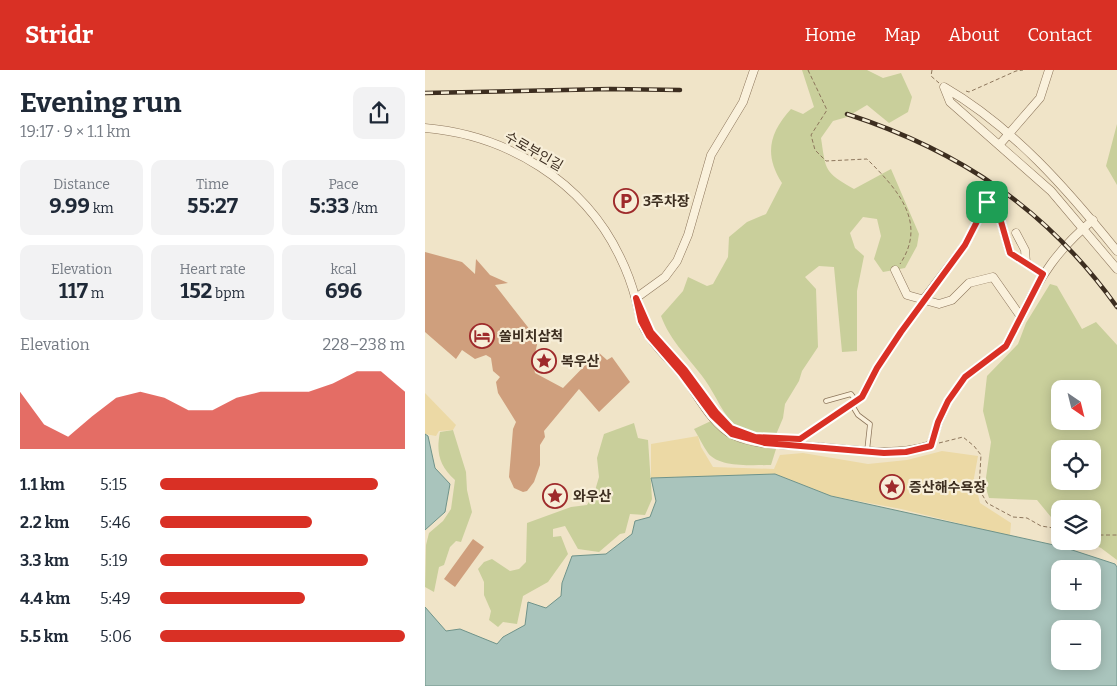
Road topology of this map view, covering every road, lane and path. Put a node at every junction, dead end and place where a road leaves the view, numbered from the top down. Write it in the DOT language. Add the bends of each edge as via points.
graph roads {
  1 [pos="755,70"];
  2 [pos="808,70"];
  3 [pos="932,70"];
  4 [pos="1023,70"];
  5 [pos="1049,70"];
  6 [pos="944,87"];
  7 [pos="961,90"];
  8 [pos="425,128"];
  9 [pos="1010,134"];
  10 [pos="1000,144"];
  11 [pos="1093,220"];
  12 [pos="1083,229"];
  13 [pos="1016,233"];
  14 [pos="1117,251"];
  15 [pos="1026,263"];
  16 [pos="895,270"];
  17 [pos="1117,270"];
  18 [pos="1043,274"];
  19 [pos="636,298"];
  20 [pos="924,299"];
  21 [pos="1021,317"];
  22 [pos="826,400"];
  23 [pos="857,402"];
  24 [pos="852,405"];
  25 [pos="792,444"];
  26 [pos="931,446"];
  27 [pos="867,451"];
  28 [pos="1051,528"];
  29 [pos="1101,535"];
  30 [pos="1117,535"];
  1 -- 19 [label="street" via="743,102 711,155 688,235 677,261 665,277"];
  2 -- 16 [label="path" via="827,110 811,135 815,150 826,160 867,159 895,187 912,224 910,249"];
  3 -- 6 [label="path" via="931,76"];
  4 -- 7 [label="path" via="969,92"];
  5 -- 9 [label="street" via="1040,98"];
  6 -- 9 [label="street" via="971,102"];
  6 -- 10 [label="street" via="950,102"];
  8 -- 19 [label="street, 수로부인길" via="498,144 563,183 607,233"];
  9 -- 10 [label="street"];
  9 -- 11 [label="street"];
  10 -- 12 [label="street" via="1051,191"];
  11 -- 12 [label="street"];
  11 -- 14 [label="street"];
  12 -- 17 [label="street"];
  12 -- 18 [label="street" via="1066,244"];
  13 -- 15 [label="street" via="1025,250"];
  15 -- 18 [label="street"];
  15 -- 20 [label="street" via="1010,253 998,211 987,202 965,245"];
  16 -- 20 [label="street" via="907,295"];
  18 -- 21 [label="street"];
  19 -- 25 [label="street, 수로부인길" via="641,321 649,336 725,429 741,438"];
  20 -- 21 [label="street" via="939,304 952,300 969,283 993,277"];
  20 -- 23 [label="lane"];
  21 -- 26 [label="street" via="1006,346 965,377 948,401"];
  22 -- 23 [label="lane" via="851,394"];
  23 -- 24 [label="lane"];
  24 -- 25 [label="lane"];
  24 -- 27 [label="lane" via="857,415 870,424"];
  25 -- 27 [label="street, 수로부인길"];
  26 -- 27 [label="street, 수로부인길" via="901,452"];
  26 -- 28 [label="path" via="963,437 981,455 979,489 987,503 1013,517 1027,518"];
  29 -- 30 [label="path"];
}
